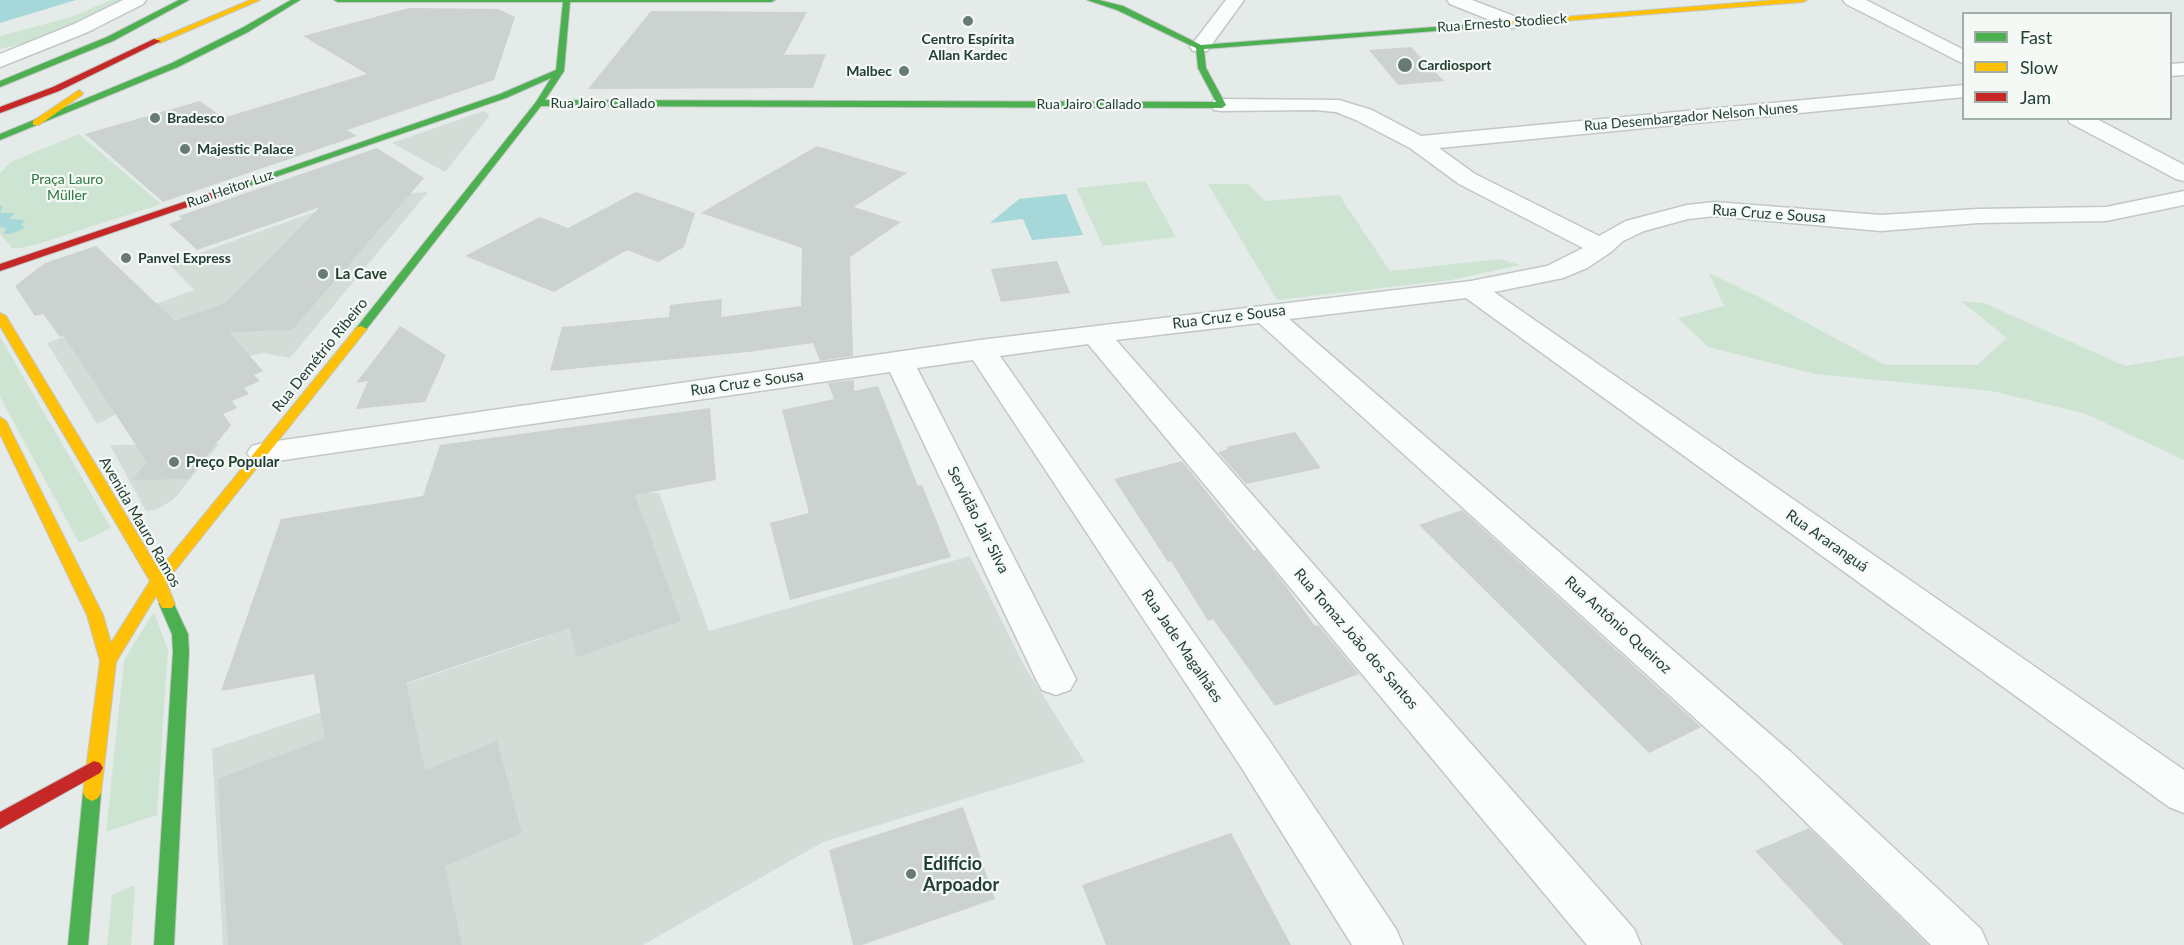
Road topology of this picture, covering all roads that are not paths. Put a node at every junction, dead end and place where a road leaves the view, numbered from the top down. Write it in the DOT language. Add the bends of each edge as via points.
graph roads {
  1 [pos="137,0"];
  2 [pos="185,0"];
  3 [pos="236,0"];
  4 [pos="256,0"];
  5 [pos="296,0"];
  6 [pos="338,0"];
  7 [pos="771,0"];
  8 [pos="1091,0"];
  9 [pos="1234,0"];
  10 [pos="1456,0"];
  11 [pos="1803,0"];
  12 [pos="1852,0"];
  13 [pos="567,1"];
  14 [pos="1512,22"];
  15 [pos="188,27"];
  16 [pos="1200,47"];
  17 [pos="136,52"];
  18 [pos="1962,57"];
  19 [pos="0,61"];
  20 [pos="560,71"];
  21 [pos="0,84"];
  22 [pos="1962,91"];
  23 [pos="539,103"];
  24 [pos="1222,105"];
  25 [pos="0,110"];
  26 [pos="2082,120"];
  27 [pos="36,123"];
  28 [pos="0,136"];
  29 [pos="1418,143"];
  30 [pos="0,150"];
  31 [pos="2184,174"];
  32 [pos="2184,198"];
  33 [pos="1602,247"];
  34 [pos="0,268"];
  35 [pos="1471,289"];
  36 [pos="1265,313"];
  37 [pos="0,316"];
  38 [pos="1095,333"];
  39 [pos="980,350"];
  40 [pos="898,361"];
  41 [pos="0,421"];
  42 [pos="263,453"];
  43 [pos="158,581"];
  44 [pos="108,660"];
  45 [pos="1056,679"];
  46 [pos="94,768"];
  47 [pos="2184,794"];
  48 [pos="0,821"];
  49 [pos="78,945"];
  50 [pos="164,945"];
  51 [pos="1379,945"];
  52 [pos="1617,945"];
  53 [pos="1964,945"];
  1 -- 19 [label="street"];
  2 -- 21 [label="main road" via="110,39"];
  3 -- 15 [label="main road"];
  4 -- 15 [label="main road"];
  5 -- 27 [label="main road" via="175,65"];
  6 -- 13 [label="main road"];
  7 -- 13 [label="main road"];
  8 -- 16 [label="main road" via="1120,8"];
  9 -- 16 [label="street"];
  10 -- 14 [label="street"];
  11 -- 14 [label="main road, Rua Ernesto Stodieck"];
  12 -- 18 [label="street"];
  13 -- 20 [label="main road"];
  14 -- 16 [label="main road, Rua Ernesto Stodieck"];
  15 -- 17 [label="main road"];
  16 -- 24 [label="main road" via="1202,68"];
  17 -- 25 [label="main road"];
  17 -- 27 [label="main road"];
  20 -- 23 [label="main road, Rua Demétrio Ribeiro"];
  20 -- 34 [label="main road, Rua Heitor Luz" via="504,96"];
  22 -- 29 [label="street, Rua Desembargador Nelson Nunes"];
  23 -- 24 [label="main road, Rua Jairo Callado"];
  23 -- 42 [label="main road, Rua Demétrio Ribeiro"];
  24 -- 29 [label="street, Rua Jairo Callado" via="1339,106"];
  26 -- 31 [label="street"];
  27 -- 28 [label="main road"];
  27 -- 30 [label="main road"];
  29 -- 33 [label="street, Rua Jairo Callado" via="1467,179"];
  32 -- 33 [label="street, Rua Cruz e Sousa" via="2106,214 1978,216 1881,223 1715,209 1635,226"];
  33 -- 35 [label="street, Rua Cruz e Sousa" via="1554,272"];
  35 -- 36 [label="street, Rua Cruz e Sousa"];
  35 -- 47 [label="street, Rua Araranguá"];
  36 -- 38 [label="street, Rua Cruz e Sousa"];
  36 -- 53 [label="street, Rua Antônio Queiroz" via="1777,766"];
  37 -- 43 [label="main road, Avenida Mauro Ramos"];
  38 -- 39 [label="street, Rua Cruz e Sousa"];
  38 -- 52 [label="street, Rua Tomaz João dos Santos"];
  39 -- 40 [label="street, Rua Cruz e Sousa"];
  39 -- 51 [label="street, Rua Jade Magalhães" via="1258,758"];
  40 -- 42 [label="street, Rua Cruz e Sousa"];
  40 -- 45 [label="street, Servidão Jair Silva"];
  41 -- 44 [label="main road" via="95,615"];
  42 -- 43 [label="main road, Rua Demétrio Ribeiro"];
  43 -- 44 [label="main road, Rua Demétrio Ribeiro"];
  43 -- 50 [label="main road, Avenida Mauro Ramos" via="180,634 181,652"];
  44 -- 46 [label="main road"];
  46 -- 48 [label="main road"];
  46 -- 49 [label="main road"];
}
